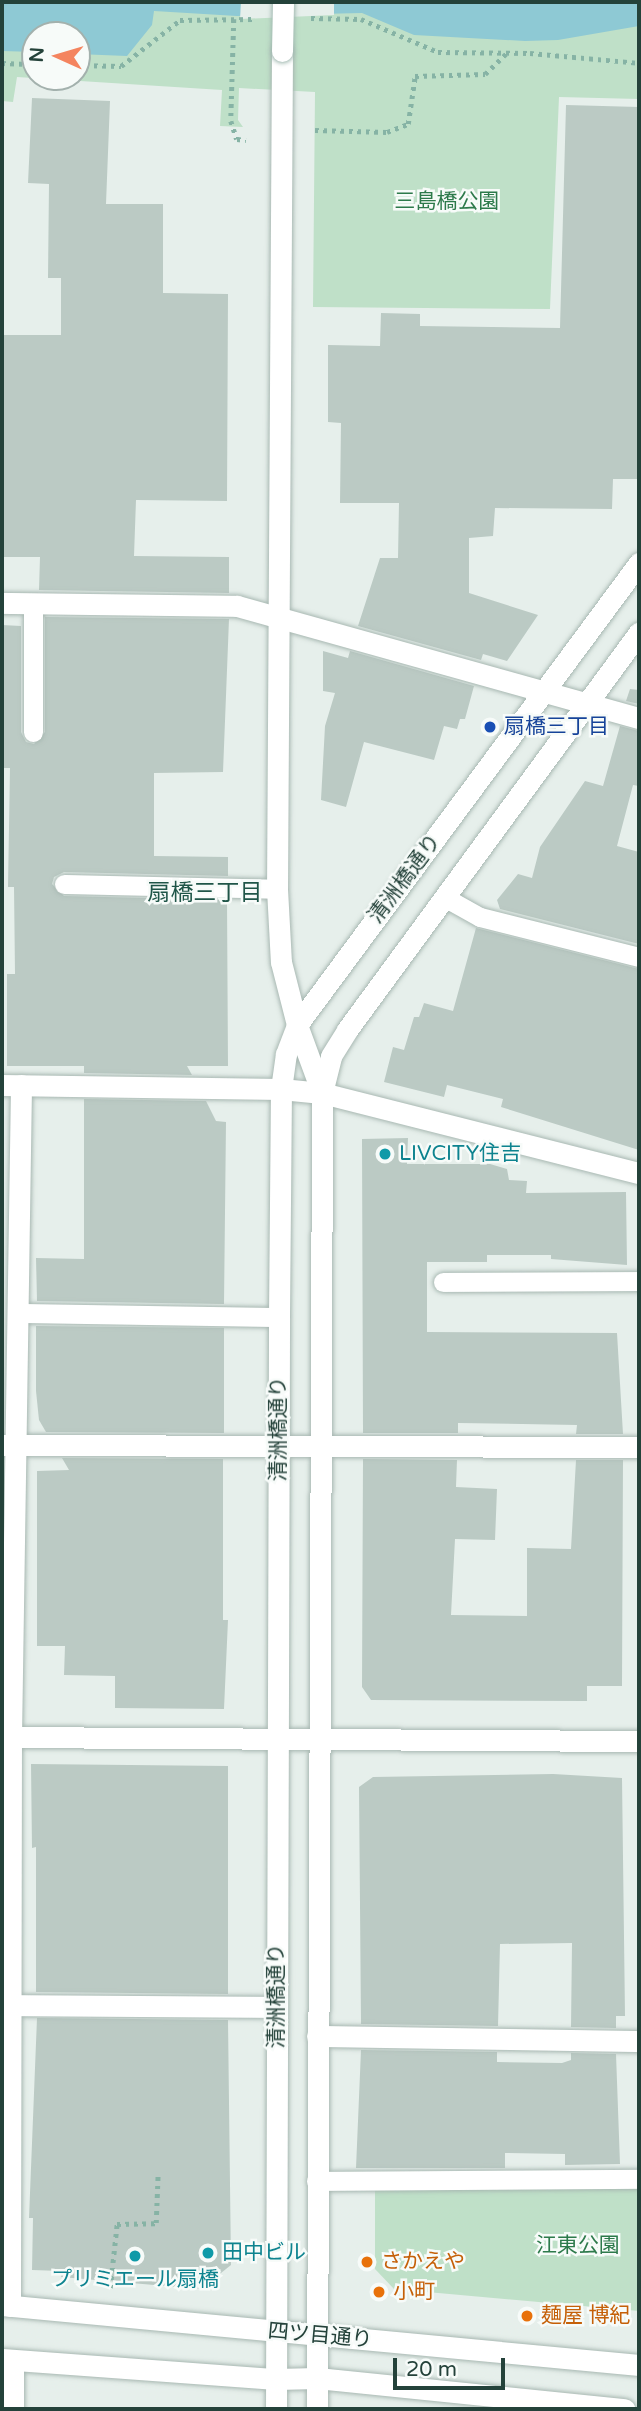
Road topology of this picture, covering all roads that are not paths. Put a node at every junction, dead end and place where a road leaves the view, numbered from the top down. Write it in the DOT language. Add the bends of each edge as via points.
graph roads {
  1 [pos="284,2"];
  2 [pos="639,563"];
  3 [pos="2,603"];
  4 [pos="33,604"];
  5 [pos="281,618"];
  6 [pos="639,633"];
  7 [pos="543,693"];
  8 [pos="586,705"];
  9 [pos="639,718"];
  10 [pos="33,732"];
  11 [pos="64,884"];
  12 [pos="278,889"];
  13 [pos="444,897"];
  14 [pos="639,957"];
  15 [pos="297,1026"];
  16 [pos="11,1085"];
  17 [pos="281,1088"];
  18 [pos="323,1093"];
  19 [pos="639,1173"];
  20 [pos="10,1231"];
  21 [pos="639,1281"];
  22 [pos="443,1282"];
  23 [pos="17,1313"];
  24 [pos="279,1317"];
  25 [pos="8,1445"];
  26 [pos="278,1446"];
  27 [pos="318,1446"];
  28 [pos="639,1447"];
  29 [pos="7,1737"];
  30 [pos="279,1738"];
  31 [pos="317,1738"];
  32 [pos="639,1741"];
  33 [pos="6,2006"];
  34 [pos="277,2007"];
  35 [pos="317,2036"];
  36 [pos="639,2041"];
  37 [pos="639,2179"];
  38 [pos="316,2181"];
  39 [pos="6,2305"];
  40 [pos="277,2332"];
  41 [pos="317,2336"];
  42 [pos="8,2360"];
  43 [pos="639,2365"];
  44 [pos="317,2378"];
  45 [pos="276,2379"];
  46 [pos="13,2409"];
  47 [pos="276,2409"];
  48 [pos="317,2409"];
  49 [pos="624,2409"];
  1 -- 5 [label="street, bridge"];
  2 -- 7 [label="street, 清洲橋通り"];
  3 -- 4 [label="street"];
  4 -- 5 [label="street" via="237,606"];
  4 -- 10 [label="lane"];
  5 -- 7 [label="street"];
  5 -- 12 [label="street"];
  6 -- 8 [label="street, 清洲橋通り"];
  7 -- 8 [label="street"];
  7 -- 15 [label="street, 清洲橋通り"];
  8 -- 9 [label="street"];
  8 -- 13 [label="street, 清洲橋通り"];
  11 -- 12 [label="lane"];
  12 -- 15 [label="street" via="281,962"];
  13 -- 14 [label="lane" via="480,916"];
  13 -- 18 [label="street, 清洲橋通り" via="341,1039 331,1056"];
  15 -- 17 [label="street, 清洲橋通り" via="286,1054"];
  15 -- 18 [label="street"];
  16 -- 17 [label="street"];
  16 -- 20 [label="street"];
  17 -- 18 [label="street"];
  17 -- 24 [label="street, 清洲橋通り"];
  18 -- 19 [label="street"];
  18 -- 27 [label="street, 清洲橋通り"];
  20 -- 23 [label="street"];
  21 -- 22 [label="lane"];
  23 -- 24 [label="lane"];
  23 -- 25 [label="street"];
  24 -- 26 [label="street, 清洲橋通り"];
  25 -- 26 [label="street"];
  25 -- 29 [label="street"];
  26 -- 27 [label="street"];
  26 -- 30 [label="street, 清洲橋通り"];
  27 -- 28 [label="street"];
  27 -- 31 [label="street, 清洲橋通り"];
  29 -- 30 [label="street"];
  29 -- 33 [label="street"];
  30 -- 31 [label="street"];
  30 -- 34 [label="street, 清洲橋通り"];
  31 -- 32 [label="street"];
  31 -- 35 [label="street, 清洲橋通り"];
  33 -- 34 [label="street"];
  33 -- 39 [label="street"];
  34 -- 40 [label="street, 清洲橋通り"];
  35 -- 36 [label="street"];
  35 -- 38 [label="street, 清洲橋通り"];
  37 -- 38 [label="lane"];
  38 -- 41 [label="street, 清洲橋通り"];
  39 -- 40 [label="street, 四ツ目通り"];
  40 -- 41 [label="street, 四ツ目通り"];
  40 -- 45 [label="street, 清洲橋通り"];
  41 -- 43 [label="street, 四ツ目通り"];
  41 -- 44 [label="street, 清洲橋通り"];
  42 -- 45 [label="street, 四ツ目通り"];
  42 -- 46 [label="street"];
  44 -- 45 [label="street, 四ツ目通り"];
  44 -- 48 [label="street, 清洲橋通り"];
  44 -- 49 [label="street, 四ツ目通り"];
  45 -- 47 [label="street, 清洲橋通り"];
}
